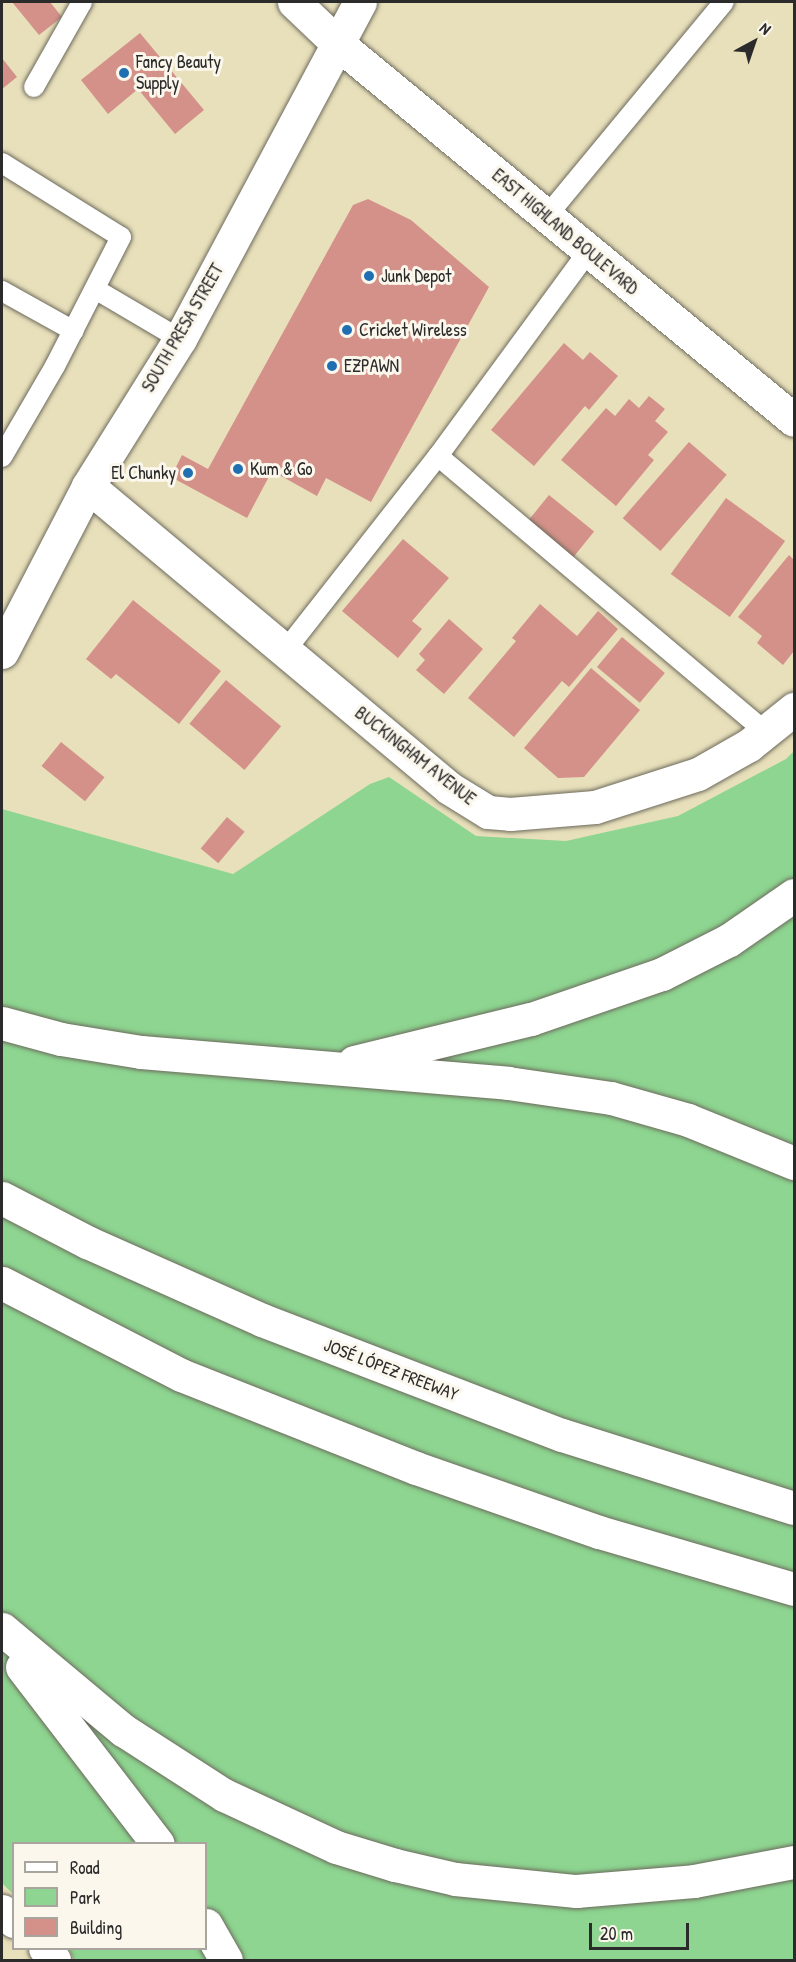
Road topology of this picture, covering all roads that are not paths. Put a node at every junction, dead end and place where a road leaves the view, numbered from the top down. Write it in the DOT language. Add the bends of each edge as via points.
graph roads {
  1 [pos="82,2"];
  2 [pos="294,2"];
  3 [pos="360,2"];
  4 [pos="724,2"];
  5 [pos="337,43"];
  6 [pos="34,87"];
  7 [pos="2,163"];
  8 [pos="546,217"];
  9 [pos="588,252"];
  10 [pos="95,289"];
  11 [pos="2,291"];
  12 [pos="74,331"];
  13 [pos="180,339"];
  14 [pos="795,420"];
  15 [pos="438,456"];
  16 [pos="2,457"];
  17 [pos="88,486"];
  18 [pos="285,651"];
  19 [pos="2,652"];
  20 [pos="795,709"];
  21 [pos="766,732"];
  22 [pos="795,896"];
  23 [pos="2,1023"];
  24 [pos="326,1069"];
  25 [pos="795,1163"];
  26 [pos="2,1198"];
  27 [pos="2,1283"];
  28 [pos="795,1508"];
  29 [pos="795,1589"];
  30 [pos="2,1629"];
  31 [pos="2,1643"];
  32 [pos="157,1842"];
  33 [pos="795,1862"];
  34 [pos="207,1927"];
  35 [pos="226,1960"];
  1 -- 6 [label="lane"];
  2 -- 5 [label="main road, EAST HIGHLAND BOULEVARD"];
  3 -- 5 [label="main road, SOUTH PRESA STREET"];
  4 -- 8 [label="lane"];
  5 -- 8 [label="main road, EAST HIGHLAND BOULEVARD"];
  5 -- 13 [label="main road, SOUTH PRESA STREET"];
  7 -- 10 [label="lane" via="122,237"];
  8 -- 9 [label="main road, EAST HIGHLAND BOULEVARD"];
  9 -- 14 [label="main road, EAST HIGHLAND BOULEVARD"];
  9 -- 15 [label="lane"];
  10 -- 12 [label="lane"];
  10 -- 13 [label="lane"];
  11 -- 12 [label="lane"];
  12 -- 16 [label="lane"];
  13 -- 17 [label="main road, SOUTH PRESA STREET"];
  15 -- 18 [label="lane"];
  15 -- 21 [label="lane"];
  17 -- 18 [label="main road, BUCKINGHAM AVENUE"];
  17 -- 19 [label="main road, SOUTH PRESA STREET"];
  18 -- 21 [label="main road, BUCKINGHAM AVENUE" via="449,788 488,812 510,814 595,807 698,774"];
  20 -- 21 [label="main road, BUCKINGHAM AVENUE"];
  22 -- 24 [label="main road" via="729,939 662,974 531,1019"];
  23 -- 24 [label="main road" via="61,1039 141,1052"];
  24 -- 25 [label="main road" via="508,1083 611,1098 688,1119"];
  26 -- 28 [label="main road, JOSÉ LÓPEZ FREEWAY" via="87,1242 262,1320 562,1436"];
  27 -- 29 [label="main road" via="181,1374 416,1468 598,1532"];
  30 -- 33 [label="main road" via="123,1730 224,1795 336,1847 395,1865 465,1881 576,1891 671,1885 758,1872"];
  31 -- 32 [label="main road" via="88,1748"];
  34 -- 35 [label="main road"];
}
